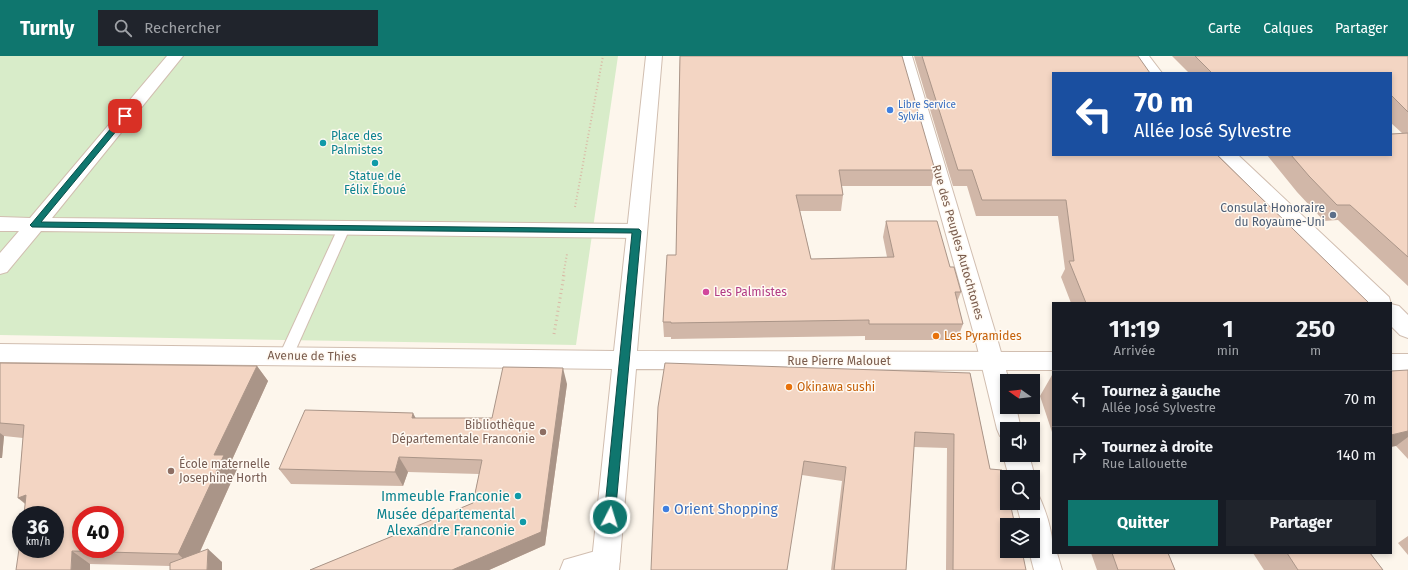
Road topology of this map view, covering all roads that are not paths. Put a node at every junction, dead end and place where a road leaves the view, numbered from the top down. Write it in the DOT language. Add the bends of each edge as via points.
graph roads {
  1 [pos="175,56"];
  2 [pos="654,56"];
  3 [pos="904,56"];
  4 [pos="1141,56"];
  5 [pos="1153,72"];
  6 [pos="1228,156"];
  7 [pos="0,224"];
  8 [pos="35,225"];
  9 [pos="344,228"];
  10 [pos="636,231"];
  11 [pos="0,266"];
  12 [pos="1380,302"];
  13 [pos="1392,313"];
  14 [pos="1408,329"];
  15 [pos="0,354"];
  16 [pos="286,356"];
  17 [pos="624,360"];
  18 [pos="991,361"];
  19 [pos="1052,361"];
  20 [pos="1392,363"];
  21 [pos="1408,364"];
  22 [pos="1007,422"];
  23 [pos="1031,510"];
  24 [pos="605,565"];
  25 [pos="574,570"];
  26 [pos="1048,570"];
  1 -- 8 [label="street"];
  2 -- 10 [label="street"];
  3 -- 18 [label="street, Rue des Peuples Autochtones"];
  4 -- 5 [label="street"];
  6 -- 12 [label="street"];
  7 -- 8 [label="street"];
  8 -- 9 [label="street"];
  8 -- 11 [label="street"];
  9 -- 10 [label="street"];
  9 -- 16 [label="lane"];
  10 -- 17 [label="street"];
  13 -- 14 [label="street"];
  15 -- 16 [label="street, Avenue de Thies"];
  16 -- 17 [label="street, Avenue de Thies"];
  17 -- 18 [label="street, Rue Pierre Malouet"];
  17 -- 24 [label="street"];
  18 -- 19 [label="street, Rue Pierre Malouet"];
  18 -- 22 [label="street, Rue des Peuples Autochtones"];
  20 -- 21 [label="street"];
  23 -- 26 [label="street"];
  24 -- 25 [label="street"];
}
